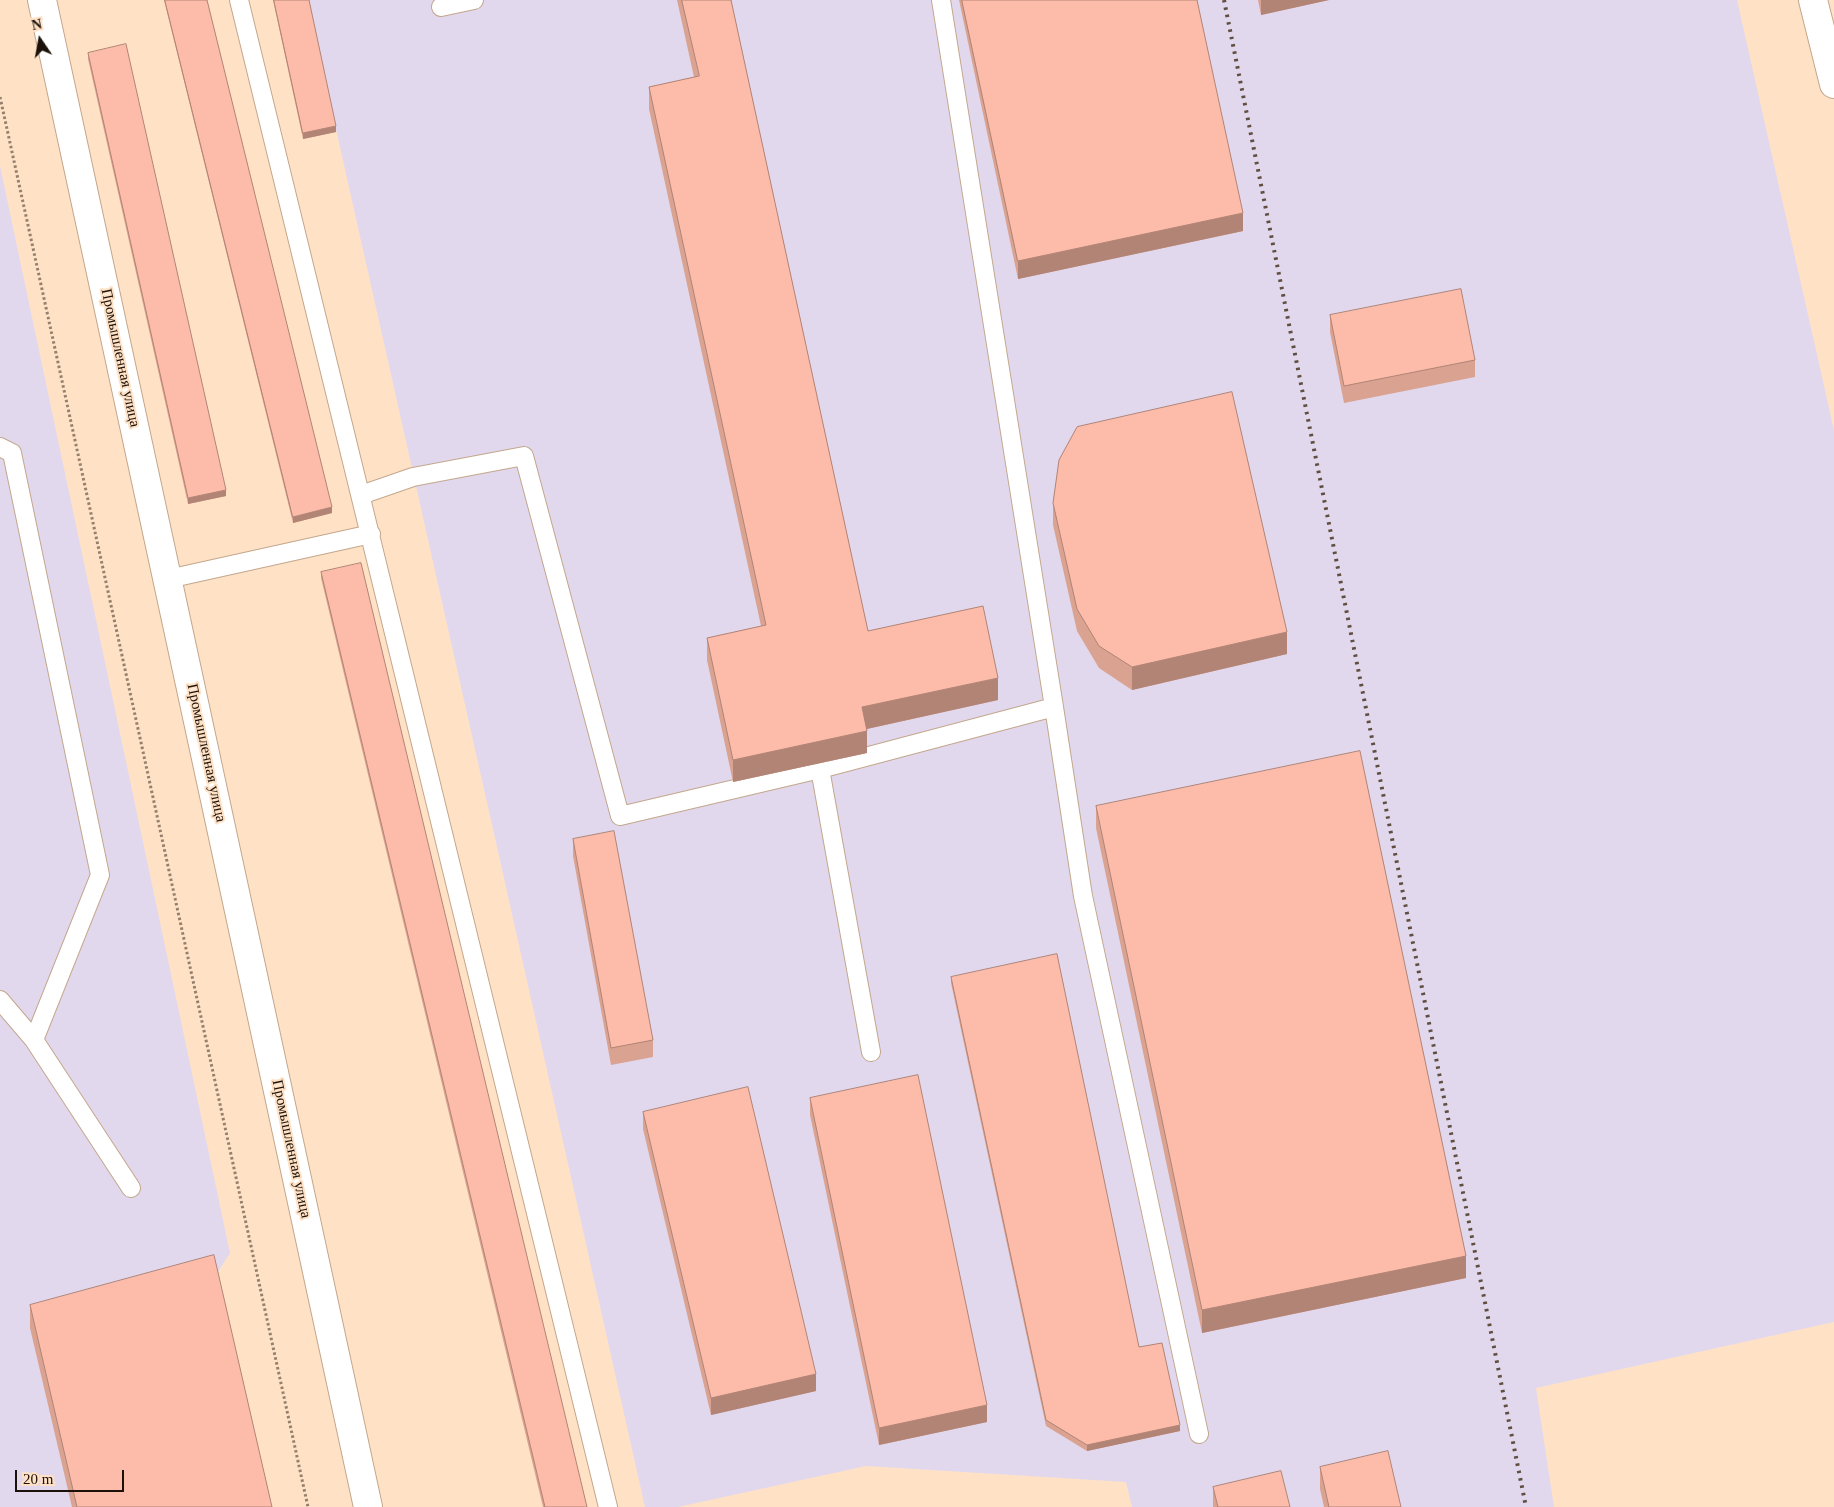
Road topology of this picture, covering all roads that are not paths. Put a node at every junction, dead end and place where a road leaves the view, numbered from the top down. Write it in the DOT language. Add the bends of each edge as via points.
graph roads {
  1 [pos="42,0"];
  2 [pos="240,0"];
  3 [pos="474,0"];
  4 [pos="941,0"];
  5 [pos="1813,0"];
  6 [pos="441,7"];
  7 [pos="1834,84"];
  8 [pos="0,447"];
  9 [pos="361,494"];
  10 [pos="371,534"];
  11 [pos="168,579"];
  12 [pos="1054,707"];
  13 [pos="820,769"];
  14 [pos="0,1000"];
  15 [pos="34,1040"];
  16 [pos="871,1052"];
  17 [pos="131,1188"];
  18 [pos="1199,1434"];
  19 [pos="368,1507"];
  20 [pos="608,1507"];
  1 -- 11 [label="street, Промышленная улица"];
  2 -- 9 [label="lane"];
  3 -- 6 [label="lane"];
  4 -- 12 [label="lane"];
  5 -- 7 [label="street"];
  8 -- 15 [label="lane" via="12,453 100,875"];
  9 -- 10 [label="lane"];
  9 -- 13 [label="lane" via="414,477 524,456 620,816"];
  10 -- 11 [label="lane"];
  10 -- 20 [label="lane"];
  11 -- 19 [label="street, Промышленная улица"];
  12 -- 13 [label="lane"];
  12 -- 18 [label="lane" via="1083,896"];
  13 -- 16 [label="lane"];
  14 -- 15 [label="lane"];
  15 -- 17 [label="lane"];
}
